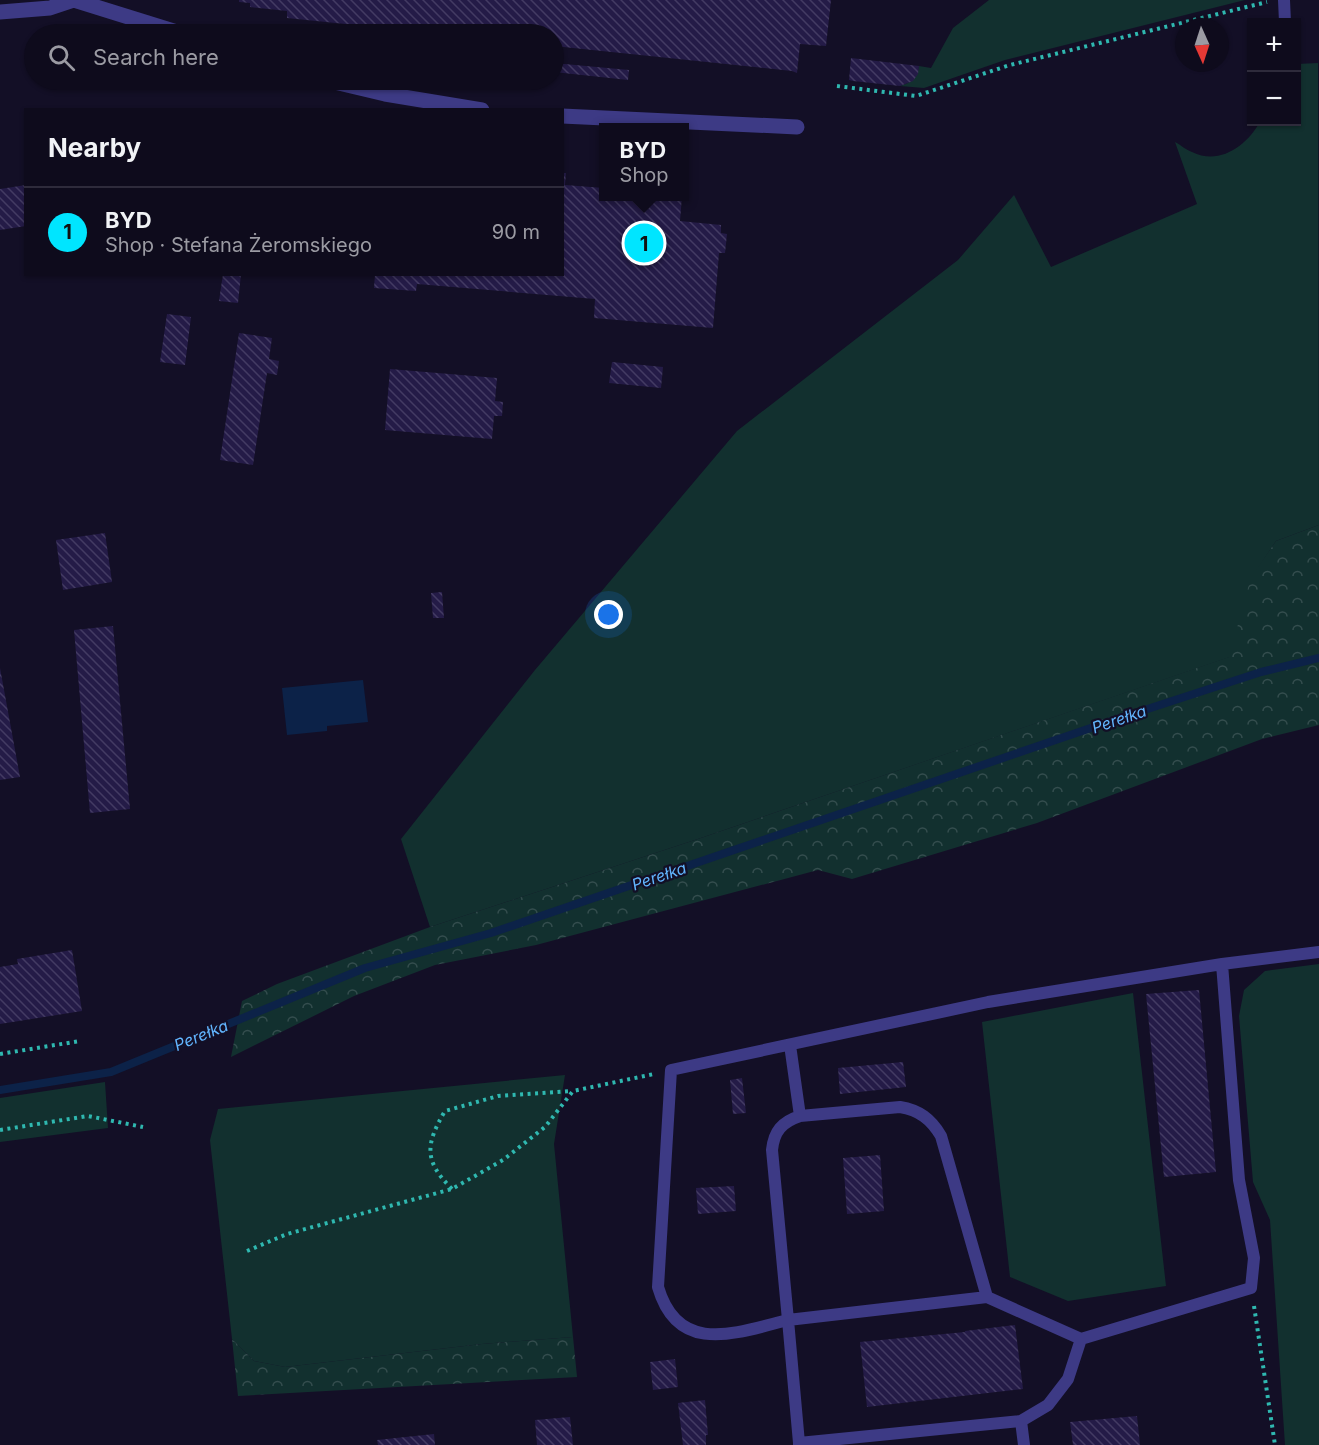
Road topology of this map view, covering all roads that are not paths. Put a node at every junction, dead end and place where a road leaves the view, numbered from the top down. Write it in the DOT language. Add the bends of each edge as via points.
graph roads {
  1 [pos="1284,0"];
  2 [pos="0,12"];
  3 [pos="1285,18"];
  4 [pos="151,24"];
  5 [pos="368,90"];
  6 [pos="470,108"];
  7 [pos="564,116"];
  8 [pos="797,127"];
  9 [pos="1319,952"];
  10 [pos="1222,964"];
  11 [pos="790,1045"];
  12 [pos="800,1116"];
  13 [pos="987,1297"];
  14 [pos="788,1320"];
  15 [pos="1081,1339"];
  16 [pos="1021,1421"];
  17 [pos="799,1444"];
  18 [pos="1024,1445"];
  1 -- 3 [label="lane"];
  2 -- 4 [label="street" via="50,8 74,0"];
  5 -- 6 [label="street"];
  7 -- 8 [label="street"];
  9 -- 10 [label="lane"];
  10 -- 11 [label="lane" via="988,1002"];
  10 -- 15 [label="lane" via="1239,1180 1254,1258 1251,1288"];
  11 -- 12 [label="lane"];
  11 -- 14 [label="lane" via="671,1070 658,1287 661,1299 679,1325 692,1332 712,1335"];
  12 -- 13 [label="lane" via="900,1107 911,1109 934,1125"];
  12 -- 14 [label="lane" via="780,1127 773,1137 772,1150"];
  13 -- 14 [label="lane"];
  13 -- 15 [label="lane"];
  14 -- 17 [label="lane"];
  15 -- 16 [label="lane" via="1068,1379 1048,1405"];
  16 -- 17 [label="lane"];
  16 -- 18 [label="lane"];
}
